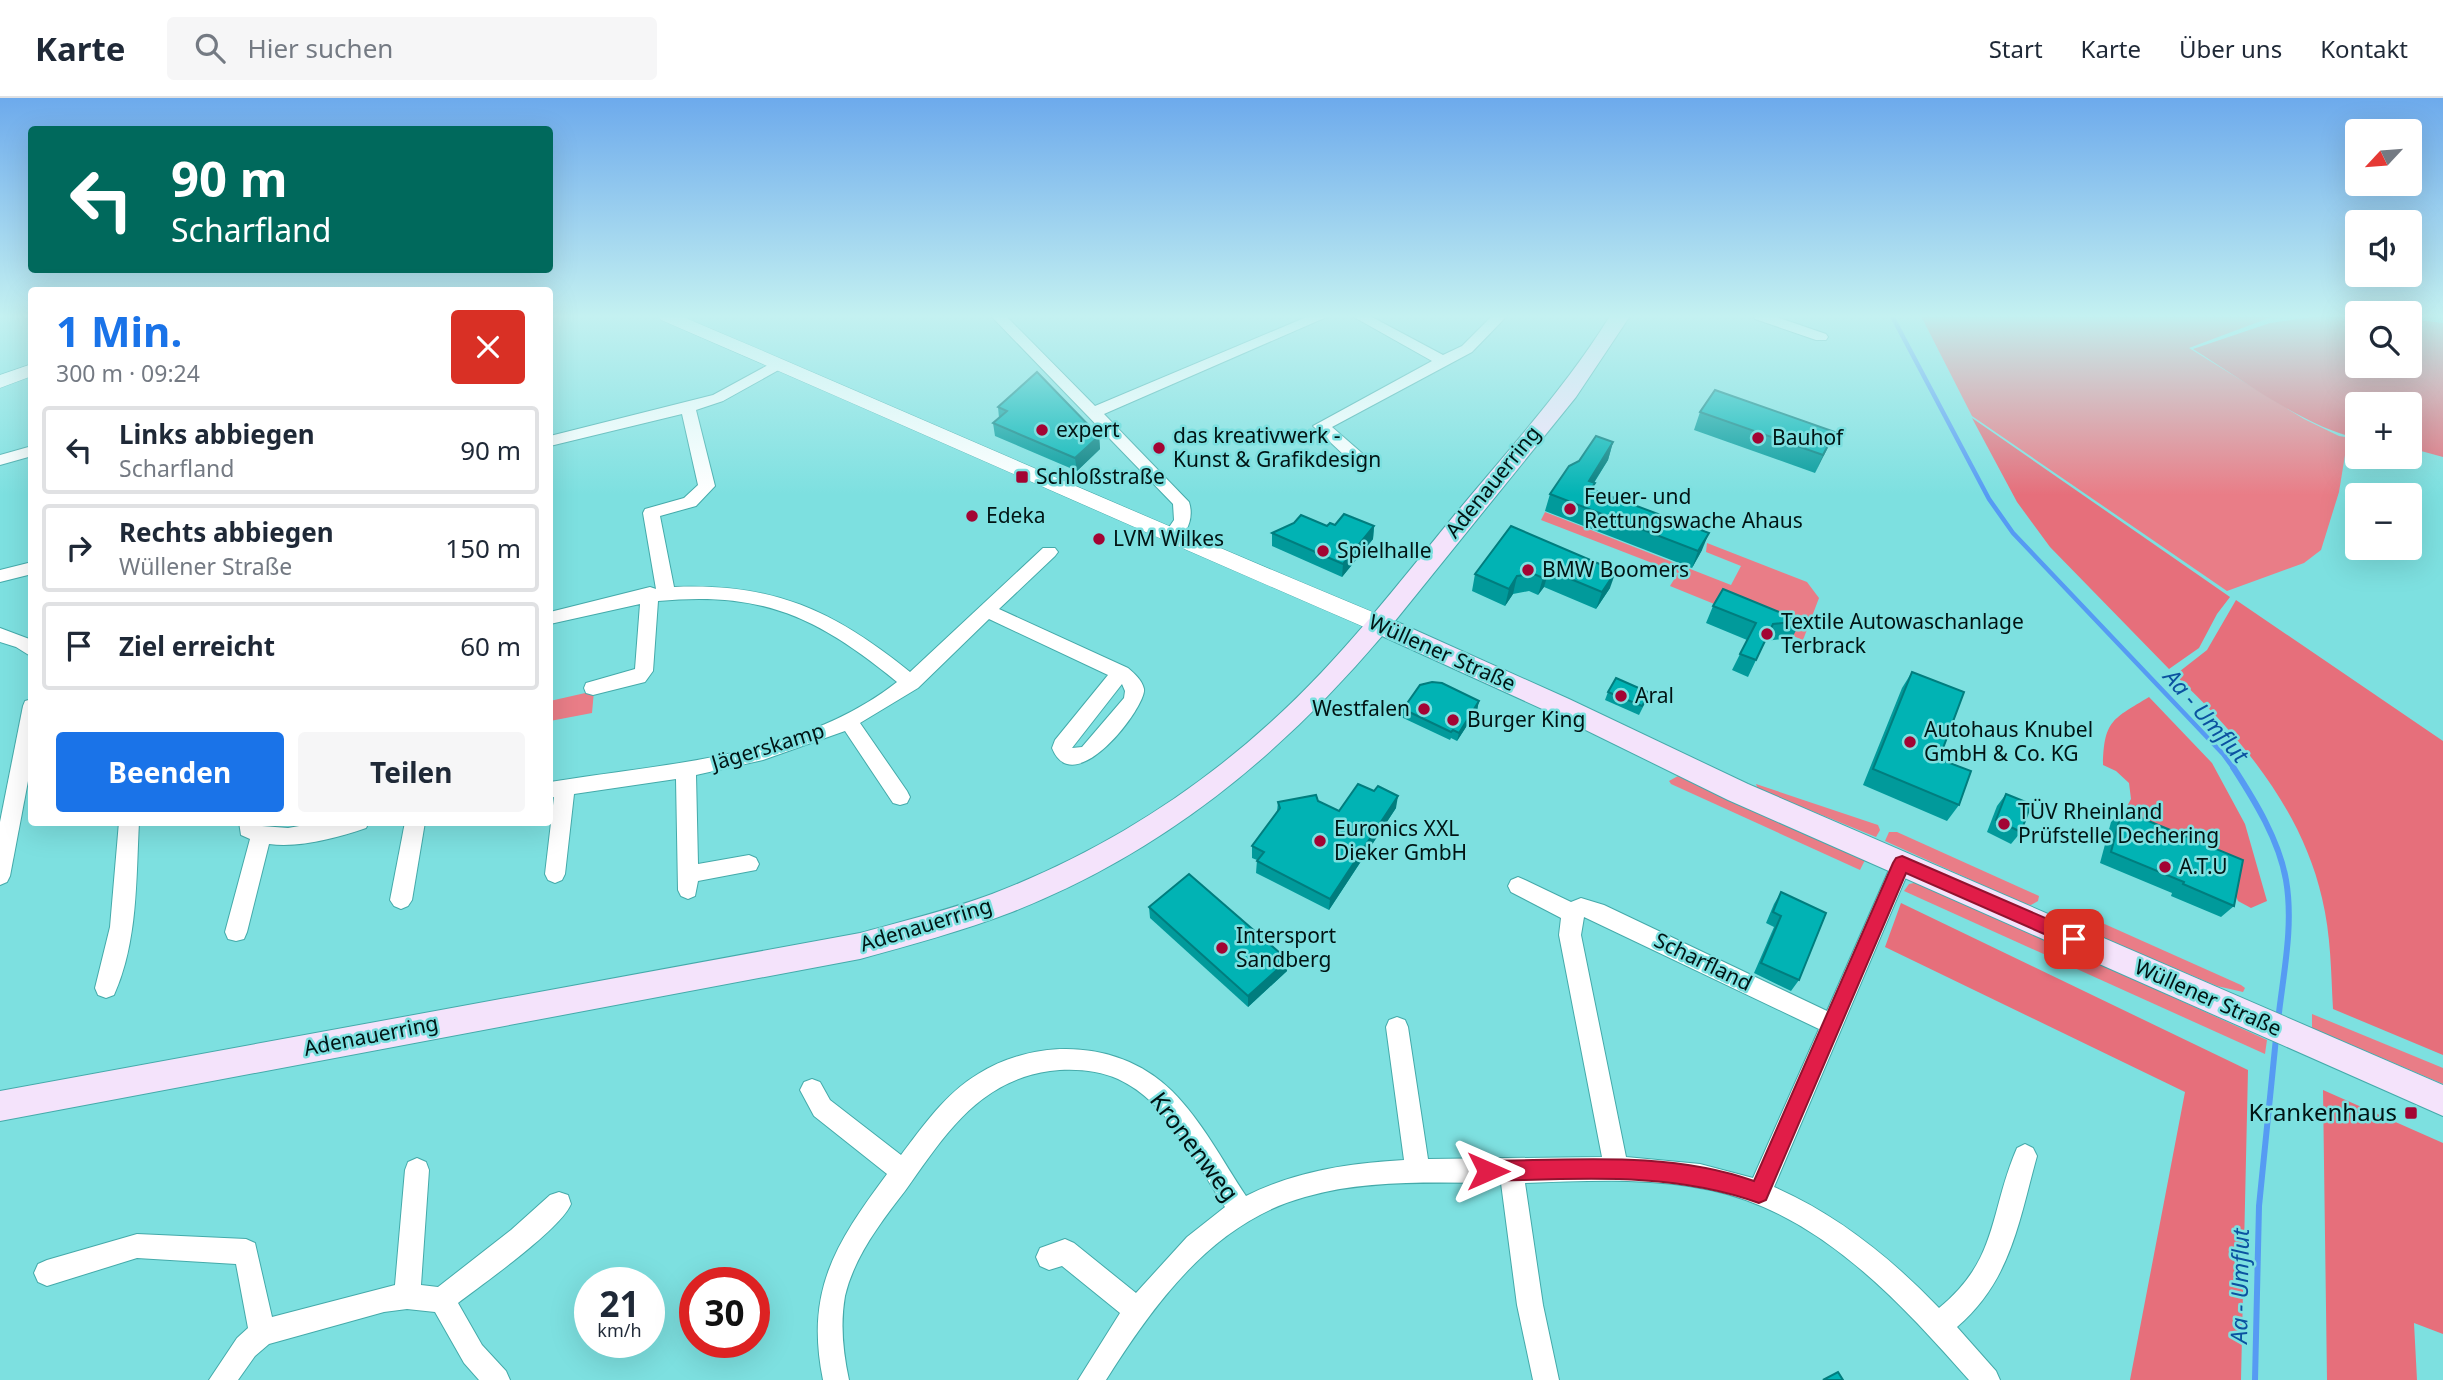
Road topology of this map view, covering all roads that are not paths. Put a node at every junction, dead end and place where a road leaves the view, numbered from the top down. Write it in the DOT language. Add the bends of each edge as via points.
graph roads {
  1 [pos="758,376"];
  2 [pos="806,376"];
  3 [pos="1058,376"];
  4 [pos="1175,376"];
  5 [pos="1417,376"];
  6 [pos="1577,376"];
  7 [pos="688,407"];
  8 [pos="1095,412"];
  9 [pos="553,440"];
  10 [pos="28,452"];
  11 [pos="0,460"];
  12 [pos="1365,465"];
  13 [pos="1171,536"];
  14 [pos="1049,552"];
  15 [pos="28,569"];
  16 [pos="0,576"];
  17 [pos="658,593"];
  18 [pos="989,611"];
  19 [pos="553,617"];
  20 [pos="1378,624"];
  21 [pos="0,635"];
  22 [pos="28,647"];
  23 [pos="1121,673"];
  24 [pos="911,683"];
  25 [pos="593,688"];
  26 [pos="848,720"];
  27 [pos="27,758"];
  28 [pos="686,769"];
  29 [pos="557,789"];
  30 [pos="900,797"];
  31 [pos="129,826"];
  32 [pos="338,826"];
  33 [pos="414,826"];
  34 [pos="255,829"];
  35 [pos="1902,863"];
  36 [pos="749,864"];
  37 [pos="555,874"];
  38 [pos="0,876"];
  39 [pos="1518,886"];
  40 [pos="401,900"];
  41 [pos="1572,913"];
  42 [pos="236,932"];
  43 [pos="106,988"];
  44 [pos="1833,1025"];
  45 [pos="1397,1027"];
  46 [pos="812,1090"];
  47 [pos="2443,1101"];
  48 [pos="0,1106"];
  49 [pos="2025,1156"];
  50 [pos="1616,1169"];
  51 [pos="417,1170"];
  52 [pos="1418,1171"];
  53 [pos="1511,1171"];
  54 [pos="903,1172"];
  55 [pos="1759,1193"];
  56 [pos="559,1204"];
  57 [pos="1242,1211"];
  58 [pos="1049,1257"];
  59 [pos="47,1273"];
  60 [pos="407,1296"];
  61 [pos="442,1300"];
  62 [pos="1138,1311"];
  63 [pos="1938,1326"];
  64 [pos="262,1333"];
  65 [pos="222,1380"];
  66 [pos="497,1380"];
  67 [pos="836,1380"];
  68 [pos="1091,1380"];
  69 [pos="1546,1380"];
  70 [pos="1987,1380"];
  1 -- 7 [label="street" via="718,398"];
  2 -- 13 [label="street, Wüllener Straße"];
  3 -- 8 [label="street"];
  4 -- 8 [label="street"];
  5 -- 12 [label="street" via="1321,426"];
  6 -- 20 [label="main road, Adenauerring"];
  7 -- 9 [label="street"];
  7 -- 17 [label="street" via="707,486 690,502 651,513"];
  8 -- 13 [label="street" via="1181,502 1183,523"];
  10 -- 11 [label="street"];
  13 -- 20 [label="street, Wüllener Straße"];
  14 -- 18 [label="street, Jägerskamp"];
  15 -- 16 [label="street"];
  17 -- 19 [label="street"];
  17 -- 24 [label="street" via="729,594 784,603 839,629"];
  17 -- 25 [label="street" via="644,671 638,677"];
  18 -- 23 [label="street"];
  18 -- 24 [label="street, Jägerskamp"];
  20 -- 35 [label="main road, Wüllener Straße"];
  20 -- 48 [label="main road, Adenauerring" via="1303,707 1219,780 1119,846 977,911 860,946 778,963"];
  21 -- 22 [label="street"];
  24 -- 26 [label="street, Jägerskamp"];
  26 -- 28 [label="street, Jägerskamp" via="793,744"];
  26 -- 30 [label="street, Jägerskamp"];
  27 -- 38 [label="street"];
  28 -- 29 [label="street, Jägerskamp"];
  28 -- 36 [label="street, Jägerskamp" via="688,882"];
  29 -- 37 [label="street, Jägerskamp"];
  31 -- 43 [label="street" via="120,935"];
  32 -- 34 [label="street" via="275,838"];
  33 -- 40 [label="street"];
  34 -- 42 [label="street"];
  35 -- 44 [label="street"];
  35 -- 47 [label="main road, Wüllener Straße"];
  39 -- 41 [label="street, Scharfland"];
  41 -- 44 [label="street, Scharfland" via="1581,907 1597,911"];
  41 -- 50 [label="street" via="1570,935"];
  44 -- 55 [label="street"];
  45 -- 52 [label="street"];
  46 -- 54 [label="street" via="822,1108"];
  49 -- 63 [label="street" via="1993,1263 1964,1304"];
  50 -- 53 [label="street"];
  50 -- 55 [label="street" via="1699,1176"];
  51 -- 60 [label="street"];
  52 -- 53 [label="street"];
  52 -- 57 [label="street" via="1317,1182"];
  53 -- 69 [label="street"];
  54 -- 57 [label="street, Kronenweg" via="931,1134 985,1080 1025,1063 1090,1060 1130,1074 1162,1097"];
  54 -- 67 [label="street, Kronenweg" via="869,1217 837,1276 828,1319 828,1352"];
  55 -- 63 [label="street" via="1816,1222 1869,1258"];
  56 -- 61 [label="street"];
  57 -- 62 [label="street" via="1183,1258"];
  58 -- 62 [label="street" via="1065,1252"];
  59 -- 64 [label="street" via="137,1246 246,1252"];
  60 -- 61 [label="street"];
  60 -- 64 [label="street"];
  61 -- 66 [label="street" via="473,1354"];
  62 -- 68 [label="street"];
  63 -- 70 [label="street"];
  64 -- 65 [label="street"];
}
